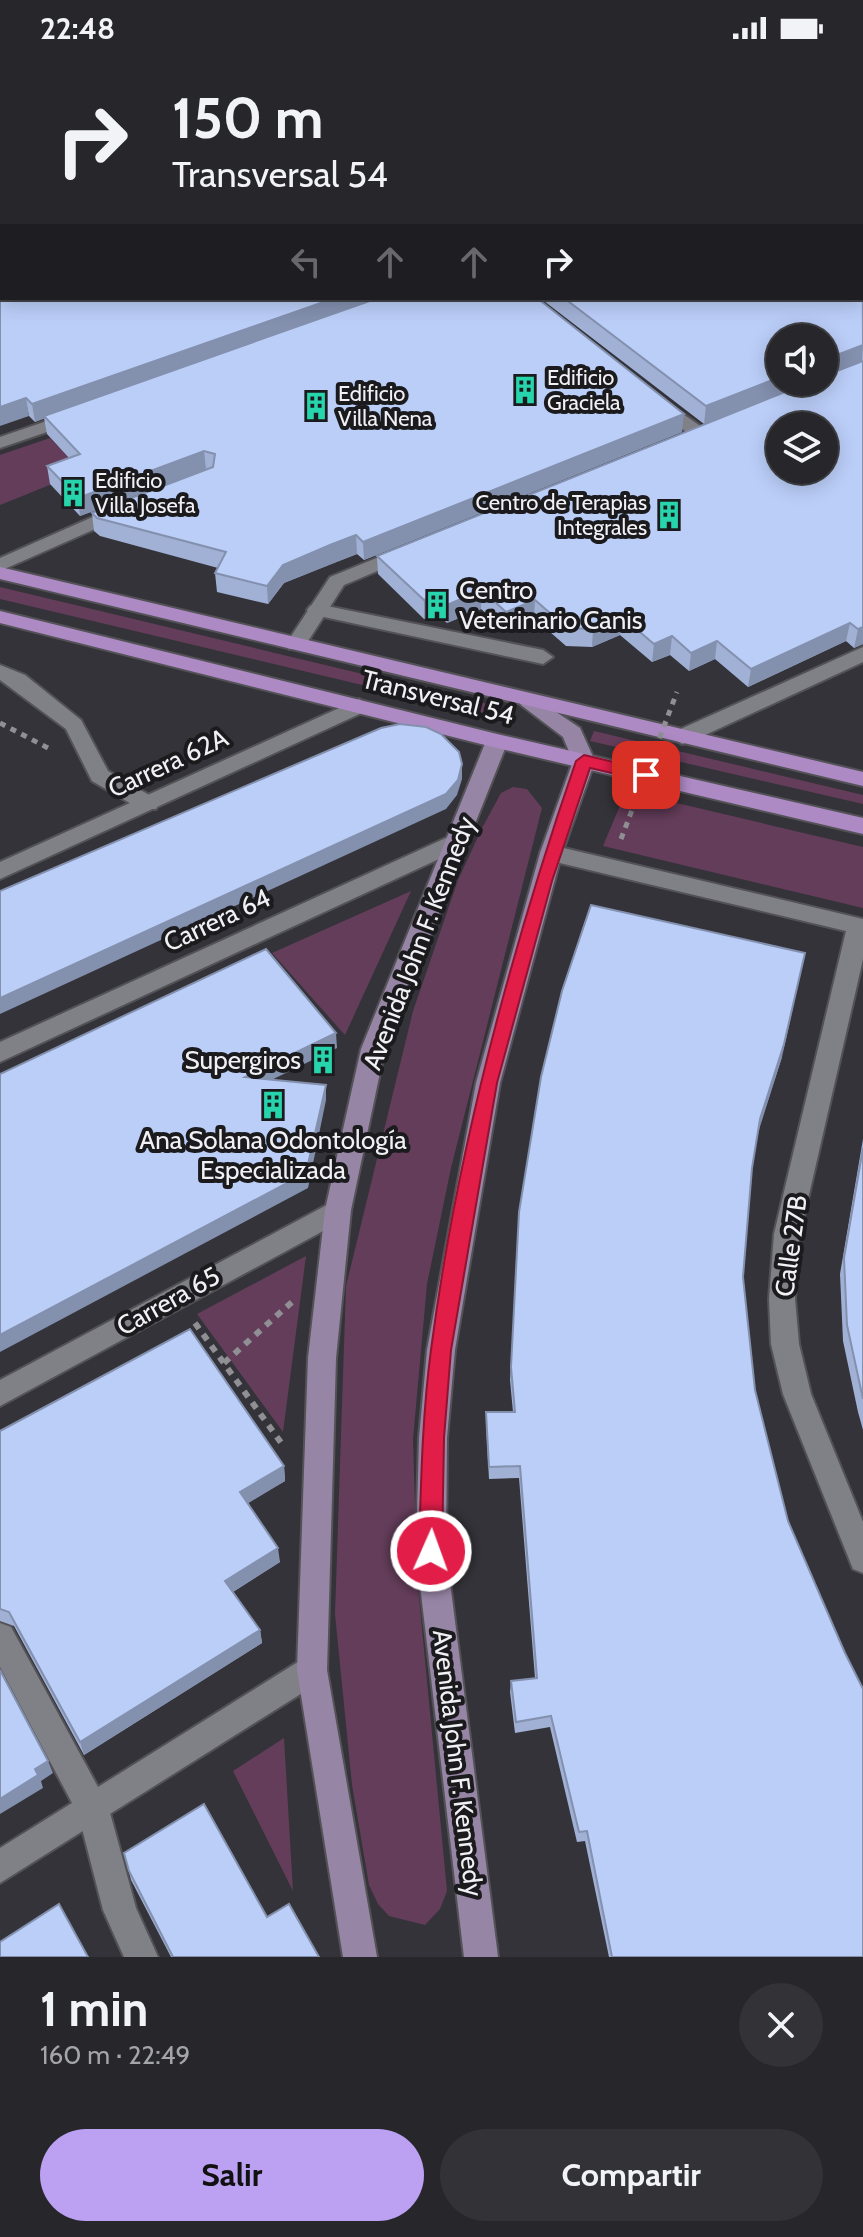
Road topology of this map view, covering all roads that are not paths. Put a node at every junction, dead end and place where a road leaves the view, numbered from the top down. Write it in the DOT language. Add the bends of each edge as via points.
graph roads {
  1 [pos="650,395"];
  2 [pos="88,412"];
  3 [pos="700,434"];
  4 [pos="0,443"];
  5 [pos="140,504"];
  6 [pos="420,546"];
  7 [pos="0,565"];
  8 [pos="0,573"];
  9 [pos="317,610"];
  10 [pos="0,617"];
  11 [pos="296,644"];
  12 [pos="863,654"];
  13 [pos="543,657"];
  14 [pos="0,672"];
  15 [pos="528,700"];
  16 [pos="359,706"];
  17 [pos="682,737"];
  18 [pos="497,741"];
  19 [pos="584,761"];
  20 [pos="863,779"];
  21 [pos="148,804"];
  22 [pos="863,826"];
  23 [pos="459,840"];
  24 [pos="551,853"];
  25 [pos="0,871"];
  26 [pos="861,926"];
  27 [pos="0,1053"];
  28 [pos="338,1210"];
  29 [pos="0,1394"];
  30 [pos="863,1559"];
  31 [pos="0,1637"];
  32 [pos="312,1670"];
  33 [pos="93,1809"];
  34 [pos="0,1867"];
  35 [pos="141,1957"];
  36 [pos="360,1957"];
  37 [pos="481,1957"];
  1 -- 3 [label="street"];
  2 -- 4 [label="street"];
  5 -- 7 [label="street"];
  6 -- 9 [label="street" via="337,581"];
  8 -- 11 [label="main road, Transversal 54"];
  9 -- 11 [label="street"];
  9 -- 13 [label="street"];
  10 -- 16 [label="main road, Transversal 54"];
  11 -- 15 [label="main road, Transversal 54"];
  12 -- 17 [label="street"];
  14 -- 21 [label="street" via="74,725 100,776"];
  15 -- 17 [label="main road, Transversal 54"];
  15 -- 19 [label="street" via="572,733"];
  16 -- 18 [label="main road, Transversal 54"];
  16 -- 21 [label="street, Carrera 62A"];
  17 -- 20 [label="main road, Transversal 54"];
  18 -- 19 [label="main road, Transversal 54"];
  18 -- 23 [label="street, Avenida John F. Kennedy"];
  19 -- 22 [label="main road, Transversal 54"];
  19 -- 24 [label="street, Avenida John F. Kennedy"];
  21 -- 25 [label="street, Carrera 62A"];
  23 -- 27 [label="street, Carrera 64"];
  23 -- 28 [label="street, Avenida John F. Kennedy" via="373,1049"];
  24 -- 26 [label="street"];
  24 -- 37 [label="street, Avenida John F. Kennedy" via="488,1083 441,1350 433,1438 431,1551"];
  26 -- 30 [label="street, Calle 27B" via="787,1234 782,1299 785,1344 797,1394"];
  28 -- 29 [label="street, Carrera 65"];
  28 -- 32 [label="street, Avenida John F. Kennedy" via="322,1358"];
  31 -- 33 [label="street"];
  32 -- 33 [label="street"];
  32 -- 36 [label="street, Avenida John F. Kennedy"];
  33 -- 34 [label="street"];
  33 -- 35 [label="street" via="120,1910"];
}
